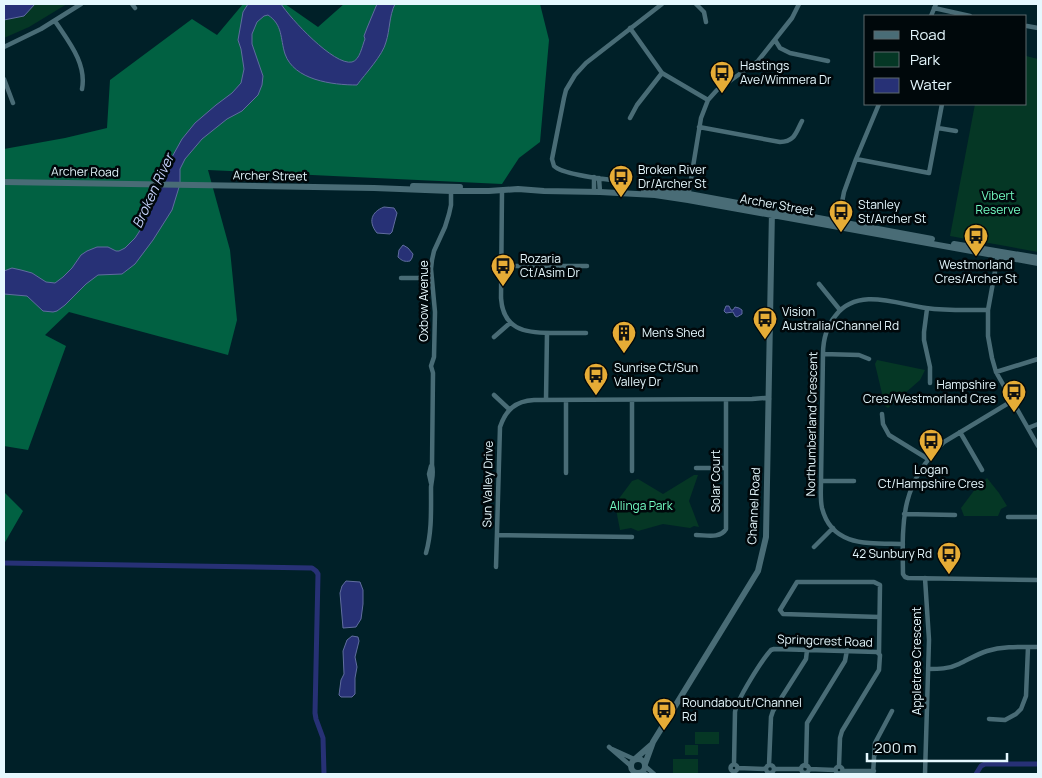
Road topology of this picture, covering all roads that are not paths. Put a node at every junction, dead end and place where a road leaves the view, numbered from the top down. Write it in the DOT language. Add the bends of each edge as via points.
graph roads {
  1 [pos="81,4"];
  2 [pos="662,4"];
  3 [pos="696,4"];
  4 [pos="799,4"];
  5 [pos="935,6"];
  6 [pos="966,15"];
  7 [pos="55,21"];
  8 [pos="706,22"];
  9 [pos="1027,26"];
  10 [pos="630,28"];
  11 [pos="1038,28"];
  12 [pos="775,40"];
  13 [pos="4,48"];
  14 [pos="828,61"];
  15 [pos="662,72"];
  16 [pos="4,79"];
  17 [pos="82,89"];
  18 [pos="708,100"];
  19 [pos="13,103"];
  20 [pos="878,105"];
  21 [pos="942,105"];
  22 [pos="630,118"];
  23 [pos="802,121"];
  24 [pos="700,127"];
  25 [pos="938,128"];
  26 [pos="956,131"];
  27 [pos="856,159"];
  28 [pos="596,178"];
  29 [pos="620,181"];
  30 [pos="4,182"];
  31 [pos="166,185"];
  32 [pos="451,189"];
  33 [pos="501,190"];
  34 [pos="597,191"];
  35 [pos="688,197"];
  36 [pos="775,213"];
  37 [pos="838,224"];
  38 [pos="998,253"];
  39 [pos="1038,258"];
  40 [pos="1030,259"];
  41 [pos="1038,263"];
  42 [pos="500,266"];
  43 [pos="588,266"];
  44 [pos="401,278"];
  45 [pos="432,278"];
  46 [pos="819,284"];
  47 [pos="927,309"];
  48 [pos="840,310"];
  49 [pos="988,310"];
  50 [pos="510,323"];
  51 [pos="586,332"];
  52 [pos="547,333"];
  53 [pos="494,337"];
  54 [pos="823,354"];
  55 [pos="869,359"];
  56 [pos="1038,359"];
  57 [pos="996,372"];
  58 [pos="930,383"];
  59 [pos="494,395"];
  60 [pos="769,399"];
  61 [pos="546,400"];
  62 [pos="566,400"];
  63 [pos="632,400"];
  64 [pos="726,400"];
  65 [pos="1012,401"];
  66 [pos="509,410"];
  67 [pos="882,414"];
  68 [pos="1038,424"];
  69 [pos="1028,428"];
  70 [pos="960,432"];
  71 [pos="1038,446"];
  72 [pos="928,459"];
  73 [pos="696,468"];
  74 [pos="726,468"];
  75 [pos="982,470"];
  76 [pos="632,471"];
  77 [pos="566,474"];
  78 [pos="821,481"];
  79 [pos="854,481"];
  80 [pos="904,514"];
  81 [pos="955,515"];
  82 [pos="1008,516"];
  83 [pos="1038,517"];
  84 [pos="833,528"];
  85 [pos="497,535"];
  86 [pos="696,535"];
  87 [pos="632,537"];
  88 [pos="903,544"];
  89 [pos="814,547"];
  90 [pos="426,554"];
  91 [pos="496,566"];
  92 [pos="925,578"];
  93 [pos="1038,580"];
  94 [pos="879,617"];
  95 [pos="1028,647"];
  96 [pos="1038,647"];
  97 [pos="807,650"];
  98 [pos="846,650"];
  99 [pos="879,653"];
  100 [pos="928,669"];
  101 [pos="892,711"];
  102 [pos="989,719"];
  103 [pos="653,742"];
  104 [pos="635,759"];
  105 [pos="735,769"];
  106 [pos="631,770"];
  107 [pos="770,770"];
  108 [pos="805,770"];
  109 [pos="643,771"];
  110 [pos="839,771"];
  111 [pos="874,773"];
  112 [pos="654,774"];
  113 [pos="925,774"];
  1 -- 7 [label="street"];
  2 -- 10 [label="street"];
  3 -- 8 [label="street" via="704,12"];
  4 -- 12 [label="street"];
  5 -- 6 [label="street"];
  7 -- 13 [label="street"];
  7 -- 17 [label="street" via="78,56 84,80"];
  9 -- 11 [label="street"];
  10 -- 15 [label="street"];
  10 -- 28 [label="street" via="580,68 566,90 562,106 553,164 558,170"];
  12 -- 14 [label="street" via="780,48 790,52"];
  12 -- 18 [label="street" via="758,61"];
  15 -- 18 [label="street"];
  15 -- 22 [label="street"];
  16 -- 19 [label="street"];
  18 -- 24 [label="street"];
  20 -- 27 [label="street"];
  21 -- 25 [label="street"];
  23 -- 24 [label="street" via="794,138 787,142"];
  24 -- 35 [label="street"];
  25 -- 26 [label="street"];
  25 -- 27 [label="street" via="929,173"];
  27 -- 37 [label="street" via="844,192"];
  28 -- 29 [label="street"];
  28 -- 34 [label="street"];
  30 -- 31 [label="main road, Archer Road"];
  31 -- 32 [label="main road, Archer Street"];
  32 -- 33 [label="main road, Archer Street"];
  32 -- 45 [label="street, Oxbow Avenue" via="449,214 432,260"];
  33 -- 34 [label="main road, Archer Street"];
  33 -- 42 [label="street"];
  34 -- 35 [label="main road, Archer Street"];
  35 -- 36 [label="main road, Archer Street"];
  36 -- 37 [label="main road, Archer Street"];
  36 -- 60 [label="main road, Channel Road"];
  37 -- 38 [label="main road, Archer Street"];
  38 -- 40 [label="main road, Archer Street"];
  38 -- 49 [label="street"];
  39 -- 40 [label="main road, Archer Street"];
  40 -- 41 [label="main road, Archer Street"];
  42 -- 43 [label="street"];
  42 -- 50 [label="street" via="502,308"];
  44 -- 45 [label="street"];
  45 -- 90 [label="street, Oxbow Avenue" via="436,366 433,373 434,474 430,540"];
  46 -- 48 [label="street"];
  47 -- 48 [label="street" via="862,299"];
  47 -- 49 [label="street"];
  47 -- 58 [label="street" via="924,340"];
  48 -- 54 [label="street, Northumberland Crescent" via="831,320 825,335"];
  49 -- 57 [label="street" via="988,336"];
  50 -- 52 [label="street" via="522,330"];
  50 -- 53 [label="street"];
  51 -- 52 [label="street"];
  52 -- 61 [label="street"];
  54 -- 55 [label="street" via="860,355"];
  54 -- 78 [label="street, Northumberland Crescent"];
  56 -- 57 [label="street"];
  57 -- 65 [label="street"];
  59 -- 66 [label="street"];
  60 -- 64 [label="street"];
  60 -- 103 [label="main road, Channel Road" via="766,538 758,572"];
  61 -- 62 [label="street"];
  61 -- 66 [label="street" via="521,402"];
  62 -- 63 [label="street"];
  62 -- 77 [label="street"];
  63 -- 64 [label="street"];
  63 -- 76 [label="street"];
  64 -- 74 [label="street, Solar Court"];
  65 -- 69 [label="street"];
  65 -- 70 [label="street"];
  66 -- 85 [label="street, Sun Valley Drive" via="500,427"];
  67 -- 72 [label="street" via="889,435"];
  68 -- 69 [label="street"];
  69 -- 71 [label="street"];
  70 -- 72 [label="street" via="944,442"];
  70 -- 75 [label="street"];
  72 -- 80 [label="street" via="911,488"];
  73 -- 74 [label="street"];
  74 -- 86 [label="street, Solar Court" via="725,531 717,535"];
  78 -- 79 [label="street"];
  78 -- 84 [label="street, Northumberland Crescent" via="822,507"];
  80 -- 81 [label="street"];
  80 -- 88 [label="street"];
  82 -- 83 [label="street"];
  84 -- 88 [label="street" via="856,542"];
  84 -- 89 [label="street"];
  85 -- 87 [label="street"];
  85 -- 91 [label="street, Sun Valley Drive"];
  88 -- 92 [label="street" via="903,574 908,578"];
  92 -- 93 [label="street"];
  92 -- 100 [label="street, Appletree Crescent"];
  94 -- 94 [label="street" via="880,584 874,582 797,582 780,610 783,614"];
  94 -- 99 [label="street"];
  95 -- 96 [label="street"];
  95 -- 100 [label="street" via="999,648 957,665"];
  95 -- 102 [label="street" via="1026,696 1021,709 1005,720"];
  97 -- 98 [label="street, Springcrest Road"];
  97 -- 105 [label="street, Springcrest Road" via="774,649 768,653 735,712"];
  97 -- 107 [label="street" via="806,659 771,717"];
  98 -- 99 [label="street, Springcrest Road"];
  98 -- 108 [label="street" via="845,661 807,723"];
  99 -- 110 [label="street, Springcrest Road" via="879,670 842,729"];
  100 -- 113 [label="street, Appletree Crescent"];
  101 -- 111 [label="street" via="875,741"];
  103 -- 104 [label="main road, Channel Road"];
  103 -- 109 [label="main road, Channel Road"];
  104 -- 106 [label="main road"];
  104 -- 106 [label="street" via="609,747"];
  104 -- 109 [label="main road" via="643,760"];
  105 -- 107 [label="street"];
  106 -- 109 [label="main road"];
  107 -- 108 [label="street"];
  108 -- 110 [label="street"];
  109 -- 112 [label="street"];
  110 -- 111 [label="street"];
}
